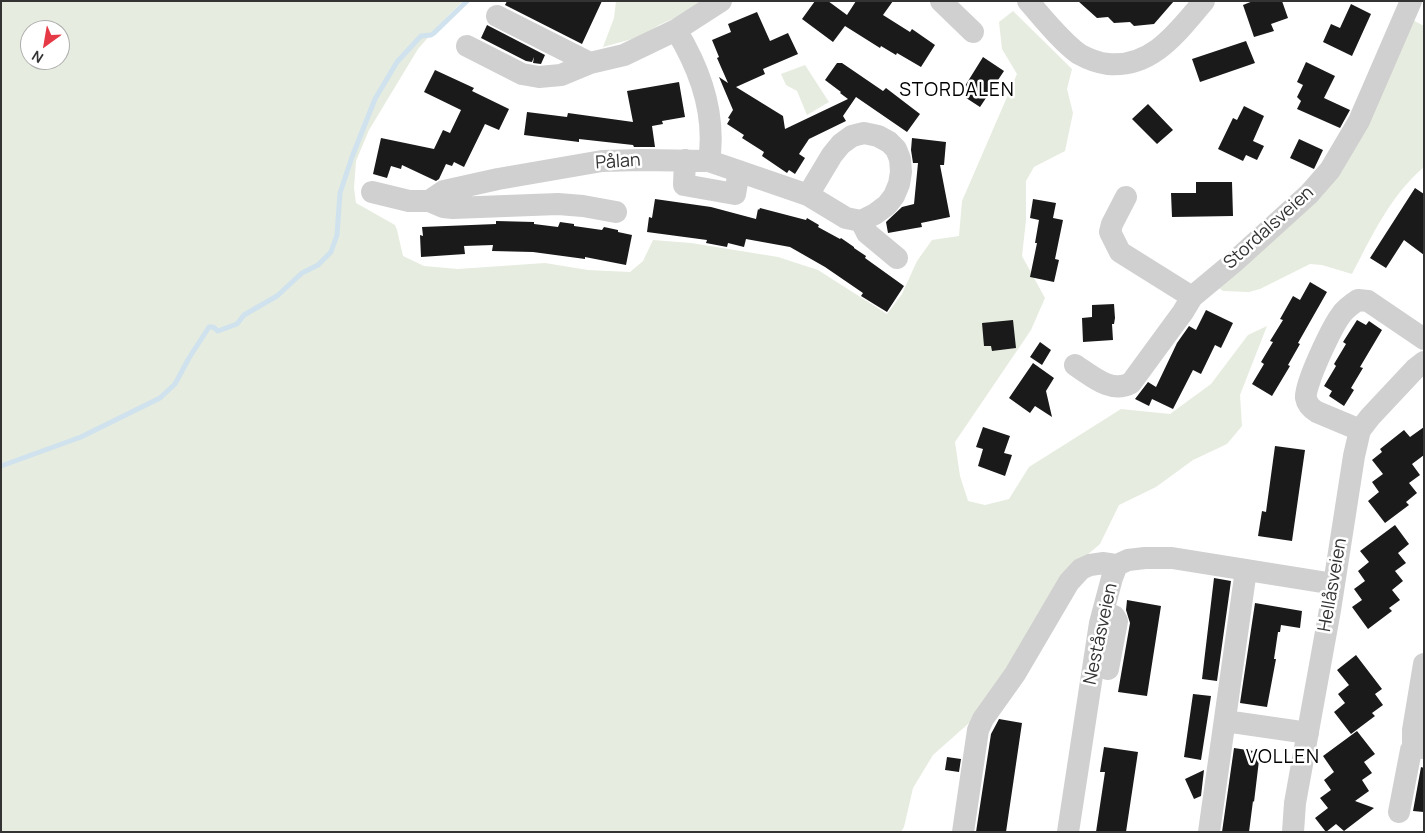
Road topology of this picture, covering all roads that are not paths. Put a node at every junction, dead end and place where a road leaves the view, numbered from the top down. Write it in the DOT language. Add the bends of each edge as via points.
graph roads {
  1 [pos="721,1"];
  2 [pos="941,1"];
  3 [pos="1028,1"];
  4 [pos="1204,1"];
  5 [pos="1411,1"];
  6 [pos="497,16"];
  7 [pos="676,30"];
  8 [pos="973,32"];
  9 [pos="466,46"];
  10 [pos="590,63"];
  11 [pos="685,160"];
  12 [pos="709,161"];
  13 [pos="739,171"];
  14 [pos="372,192"];
  15 [pos="808,195"];
  16 [pos="1126,197"];
  17 [pos="429,200"];
  18 [pos="616,212"];
  19 [pos="861,221"];
  20 [pos="897,258"];
  21 [pos="1192,297"];
  22 [pos="1424,339"];
  23 [pos="1424,362"];
  24 [pos="1075,365"];
  25 [pos="1360,430"];
  26 [pos="1117,565"];
  27 [pos="1246,570"];
  28 [pos="1334,584"];
  29 [pos="1103,612"];
  30 [pos="1424,664"];
  31 [pos="1108,669"];
  32 [pos="1225,721"];
  33 [pos="1308,733"];
  34 [pos="1420,747"];
  35 [pos="1399,812"];
  36 [pos="1076,827"];
  37 [pos="963,832"];
  38 [pos="1209,832"];
  39 [pos="1293,832"];
  1 -- 7 [label="street"];
  2 -- 8 [label="street"];
  3 -- 4 [label="street" via="1080,54 1117,65 1156,52"];
  5 -- 21 [label="street, Stordalsveien" via="1358,121 1330,170 1309,194"];
  6 -- 10 [label="street"];
  7 -- 10 [label="street" via="624,55"];
  7 -- 12 [label="street" via="704,91 710,128"];
  9 -- 10 [label="street" via="522,74 539,77 561,75"];
  11 -- 12 [label="street, Pålan"];
  11 -- 13 [label="street" via="684,185 735,194"];
  11 -- 17 [label="street, Pålan" via="594,163 444,191"];
  12 -- 13 [label="street, Pålan"];
  13 -- 15 [label="street, Pålan"];
  14 -- 17 [label="street" via="409,201"];
  15 -- 19 [label="street, Pålan" via="846,218"];
  15 -- 19 [label="street" via="841,144 864,133 878,136 896,149 900,160 900,184 887,205"];
  16 -- 21 [label="street" via="1110,232 1120,252"];
  17 -- 18 [label="street" via="452,208 558,204"];
  19 -- 20 [label="street" via="867,233"];
  21 -- 24 [label="street, Stordalsveien" via="1131,383 1115,388"];
  22 -- 25 [label="street" via="1368,301 1358,300 1342,313 1309,382 1306,398 1317,412"];
  23 -- 25 [label="street, Hellåsveien"];
  25 -- 28 [label="street, Hellåsveien"];
  26 -- 27 [label="street, Neståsveien" via="1128,560 1159,557"];
  26 -- 29 [label="street, Neståsveien"];
  26 -- 37 [label="street" via="1090,565 1081,569 1069,582 1015,674 983,719 978,730"];
  27 -- 28 [label="street, Neståsveien"];
  27 -- 32 [label="street"];
  28 -- 33 [label="street, Hellåsveien"];
  29 -- 31 [label="street" via="1114,616 1116,621"];
  29 -- 36 [label="street, Neståsveien" via="1079,758"];
  30 -- 34 [label="street" via="1412,744"];
  32 -- 33 [label="street"];
  32 -- 38 [label="street"];
  33 -- 39 [label="street, Hellåsveien"];
  34 -- 35 [label="street" via="1411,750"];
}
